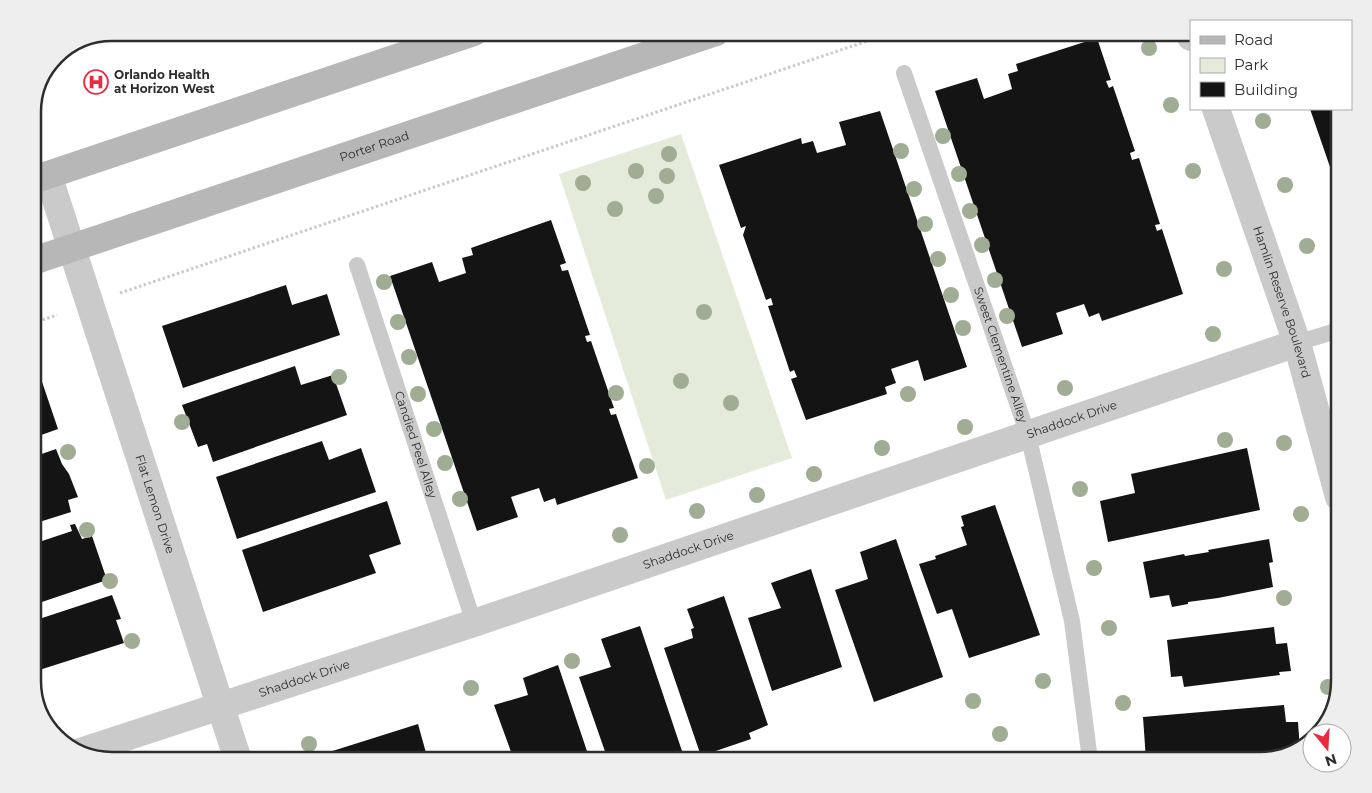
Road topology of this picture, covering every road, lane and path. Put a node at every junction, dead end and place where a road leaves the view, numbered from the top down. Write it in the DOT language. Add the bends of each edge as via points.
graph roads {
  1 [pos="447,41"];
  2 [pos="689,41"];
  3 [pos="867,41"];
  4 [pos="904,73"];
  5 [pos="1216,110"];
  6 [pos="41,177"];
  7 [pos="41,179"];
  8 [pos="72,248"];
  9 [pos="41,258"];
  10 [pos="357,266"];
  11 [pos="90,304"];
  12 [pos="41,321"];
  13 [pos="1331,332"];
  14 [pos="1297,343"];
  15 [pos="1028,435"];
  16 [pos="1331,465"];
  17 [pos="474,623"];
  18 [pos="220,706"];
  19 [pos="92,748"];
  20 [pos="235,752"];
  21 [pos="1089,752"];
  1 -- 6 [label="street"];
  2 -- 8 [label="street, Porter Road"];
  3 -- 11 [label="path"];
  4 -- 15 [label="lane, Sweet Clementine Alley"];
  5 -- 14 [label="street, Hamlin Reserve Boulevard"];
  7 -- 8 [label="street, Flat Lemon Drive"];
  8 -- 9 [label="street, Porter Road"];
  8 -- 11 [label="street, Flat Lemon Drive"];
  10 -- 17 [label="lane, Candied Peel Alley"];
  11 -- 12 [label="path"];
  11 -- 18 [label="street, Flat Lemon Drive"];
  13 -- 14 [label="lane"];
  14 -- 15 [label="street, Shaddock Drive"];
  14 -- 16 [label="street, Hamlin Reserve Boulevard"];
  15 -- 17 [label="street, Shaddock Drive"];
  15 -- 21 [label="lane, Sweet Clementine Alley" via="1072,621"];
  17 -- 18 [label="street, Shaddock Drive"];
  18 -- 19 [label="street, Shaddock Drive"];
  18 -- 20 [label="street, Flat Lemon Drive"];
}
